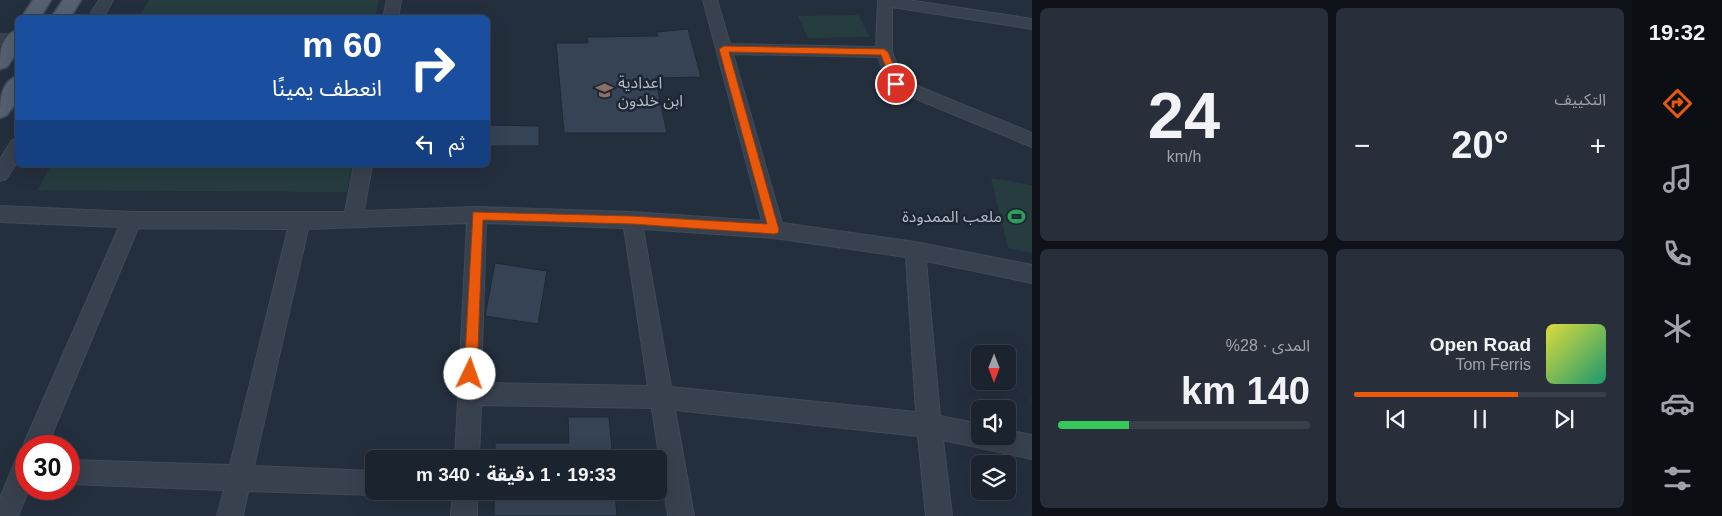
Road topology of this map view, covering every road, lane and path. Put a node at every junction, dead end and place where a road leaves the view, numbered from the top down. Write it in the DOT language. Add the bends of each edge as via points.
graph roads {
  1 [pos="42,0"];
  2 [pos="72,0"];
  3 [pos="106,0"];
  4 [pos="394,0"];
  5 [pos="710,0"];
  6 [pos="885,0"];
  7 [pos="983,0"];
  8 [pos="32,15"];
  9 [pos="62,15"];
  10 [pos="97,15"];
  11 [pos="391,15"];
  12 [pos="988,17"];
  13 [pos="1032,24"];
  14 [pos="11,38"];
  15 [pos="724,49"];
  16 [pos="884,52"];
  17 [pos="0,62"];
  18 [pos="11,86"];
  19 [pos="0,110"];
  20 [pos="1032,140"];
  21 [pos="15,150"];
  22 [pos="363,167"];
  23 [pos="0,174"];
  24 [pos="0,214"];
  25 [pos="477,215"];
  26 [pos="354,219"];
  27 [pos="132,220"];
  28 [pos="632,220"];
  29 [pos="300,221"];
  30 [pos="774,230"];
  31 [pos="915,250"];
  32 [pos="1032,274"];
  33 [pos="470,394"];
  34 [pos="663,397"];
  35 [pos="929,425"];
  36 [pos="971,434"];
  37 [pos="40,435"];
  38 [pos="1016,444"];
  39 [pos="1032,447"];
  40 [pos="467,450"];
  41 [pos="80,472"];
  42 [pos="240,478"];
  43 [pos="365,483"];
  44 [pos="15,494"];
  45 [pos="465,500"];
  46 [pos="5,516"];
  47 [pos="230,516"];
  48 [pos="464,516"];
  49 [pos="682,516"];
  50 [pos="938,516"];
  1 -- 8 [label="main road"];
  2 -- 9 [label="main road"];
  3 -- 10 [label="street"];
  4 -- 11 [label="street"];
  5 -- 15 [label="street"];
  6 -- 12 [label="street"];
  6 -- 16 [label="street"];
  7 -- 12 [label="street"];
  12 -- 13 [label="street"];
  14 -- 17 [label="main road"];
  15 -- 16 [label="street"];
  15 -- 30 [label="street"];
  16 -- 20 [label="street" via="896,84"];
  18 -- 19 [label="main road"];
  21 -- 23 [label="street"];
  22 -- 26 [label="street"];
  24 -- 27 [label="street"];
  25 -- 26 [label="street"];
  25 -- 28 [label="street"];
  25 -- 33 [label="street"];
  26 -- 29 [label="street"];
  27 -- 29 [label="street"];
  27 -- 37 [label="street"];
  28 -- 30 [label="street"];
  28 -- 34 [label="street"];
  29 -- 42 [label="street"];
  30 -- 31 [label="street"];
  31 -- 32 [label="street"];
  31 -- 35 [label="street"];
  33 -- 34 [label="street"];
  33 -- 40 [label="street"];
  34 -- 35 [label="street"];
  34 -- 49 [label="street"];
  35 -- 36 [label="street"];
  35 -- 50 [label="street"];
  38 -- 39 [label="street"];
  41 -- 42 [label="street"];
  42 -- 43 [label="street"];
  42 -- 47 [label="street"];
  44 -- 46 [label="street"];
  45 -- 48 [label="street"];
}
